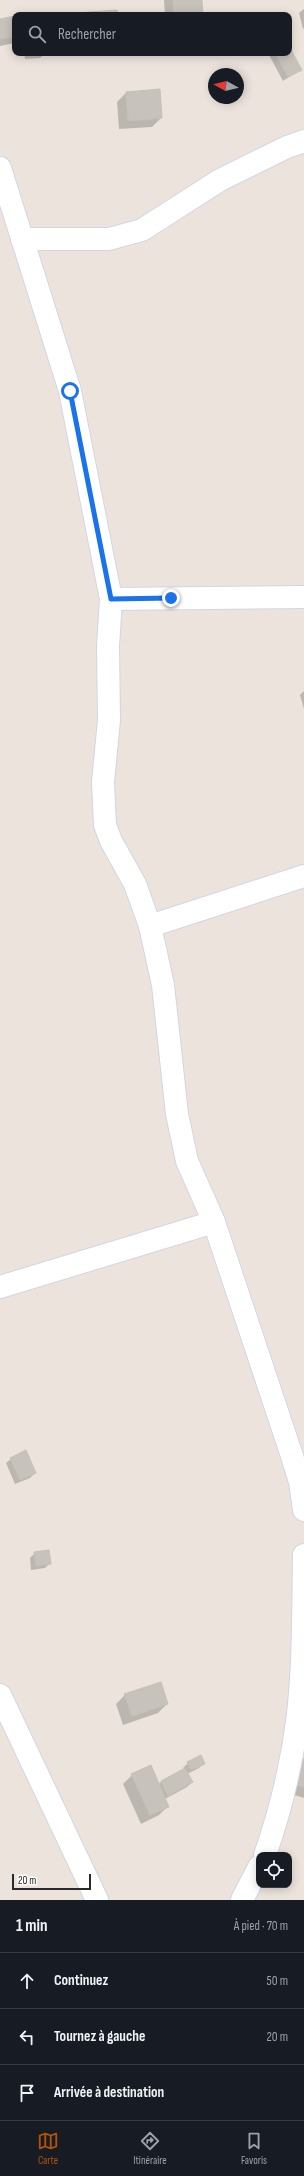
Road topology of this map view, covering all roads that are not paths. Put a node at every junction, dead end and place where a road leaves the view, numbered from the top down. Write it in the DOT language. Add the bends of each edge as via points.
graph roads {
  1 [pos="304,141"];
  2 [pos="0,168"];
  3 [pos="22,239"];
  4 [pos="304,597"];
  5 [pos="111,599"];
  6 [pos="304,876"];
  7 [pos="150,926"];
  8 [pos="214,1222"];
  9 [pos="0,1287"];
  10 [pos="304,1510"];
  11 [pos="304,1554"];
  12 [pos="0,1695"];
  13 [pos="265,1852"];
  14 [pos="256,1873"];
  15 [pos="97,1900"];
  16 [pos="242,1900"];
  1 -- 3 [label="street" via="220,180 142,230 109,239"];
  2 -- 3 [label="street"];
  3 -- 5 [label="street" via="70,391"];
  4 -- 5 [label="street"];
  5 -- 7 [label="street" via="108,646 109,720 103,782 105,825 132,878"];
  6 -- 7 [label="street"];
  7 -- 8 [label="street" via="163,985 181,1138 187,1161"];
  8 -- 9 [label="street"];
  8 -- 10 [label="street" via="294,1462"];
  11 -- 13 [label="street" via="301,1678 297,1721 287,1776"];
  12 -- 15 [label="street"];
  14 -- 16 [label="street"];
}
